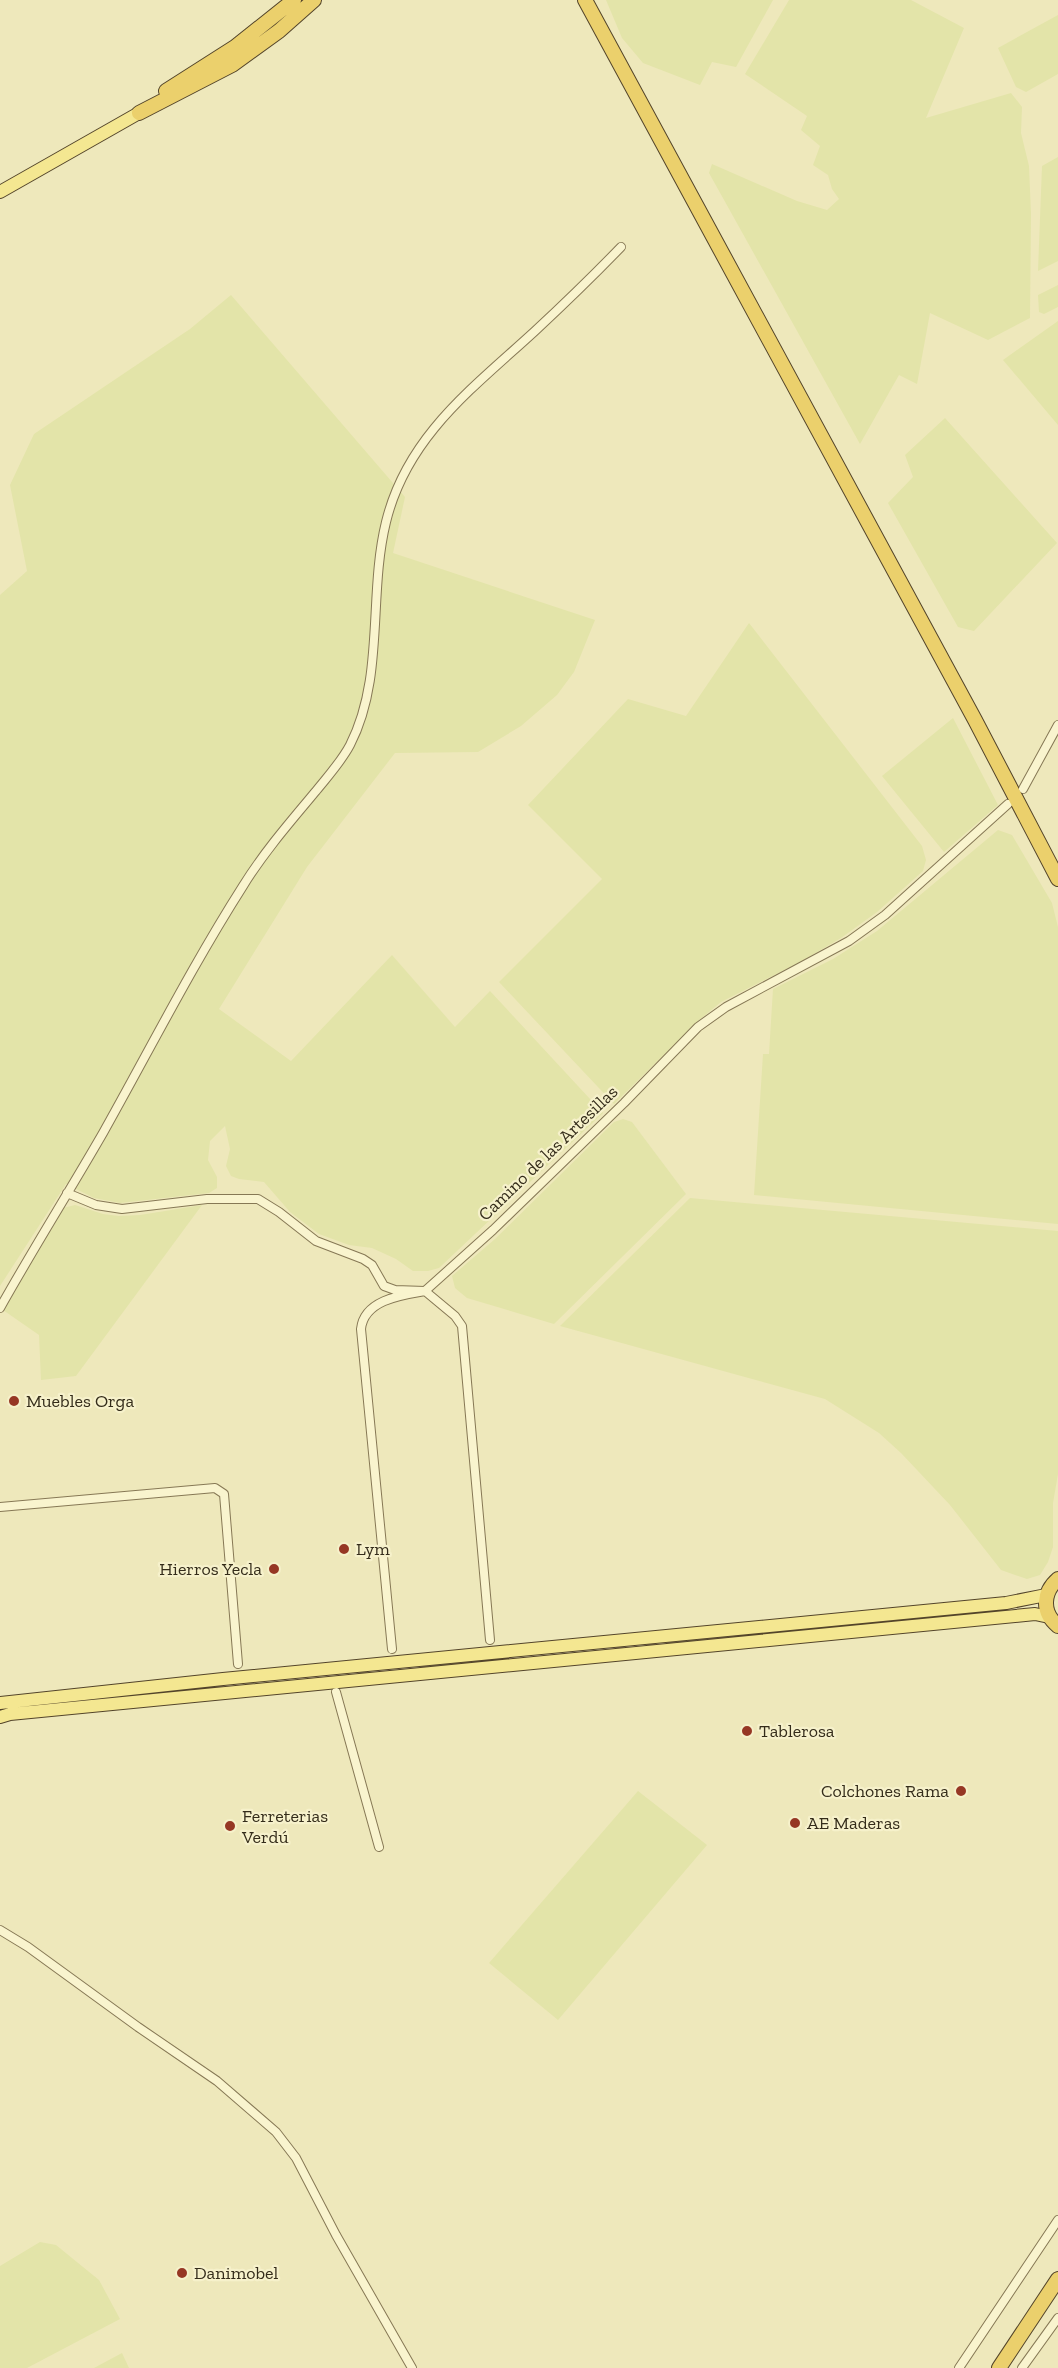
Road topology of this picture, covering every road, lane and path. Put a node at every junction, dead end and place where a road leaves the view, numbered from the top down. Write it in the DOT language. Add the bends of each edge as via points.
graph roads {
  1 [pos="294,0"];
  2 [pos="314,0"];
  3 [pos="585,0"];
  4 [pos="139,113"];
  5 [pos="0,192"];
  6 [pos="621,247"];
  7 [pos="1058,725"];
  8 [pos="1023,789"];
  9 [pos="1008,804"];
  10 [pos="1058,879"];
  11 [pos="67,1193"];
  12 [pos="425,1292"];
  13 [pos="0,1308"];
  14 [pos="0,1507"];
  15 [pos="1058,1579"];
  16 [pos="1046,1595"];
  17 [pos="1054,1621"];
  18 [pos="490,1640"];
  19 [pos="392,1649"];
  20 [pos="238,1664"];
  21 [pos="336,1692"];
  22 [pos="0,1704"];
  23 [pos="0,1717"];
  24 [pos="379,1847"];
  25 [pos="0,1930"];
  26 [pos="1058,2220"];
  27 [pos="1058,2279"];
  28 [pos="1058,2318"];
  29 [pos="412,2368"];
  30 [pos="959,2368"];
  31 [pos="999,2368"];
  32 [pos="1022,2368"];
  1 -- 4 [label="highway" via="235,47 168,89"];
  2 -- 4 [label="highway" via="232,65"];
  3 -- 10 [label="highway"];
  4 -- 5 [label="main road"];
  6 -- 11 [label="street" via="459,401 411,460 393,498 386,525 369,687 352,741 260,858"];
  7 -- 8 [label="street"];
  9 -- 12 [label="street, Camino de las Artesillas" via="885,915 849,941 726,1007 698,1027"];
  11 -- 12 [label="street" via="96,1205 122,1209 207,1199 258,1199 316,1241 372,1265 384,1286"];
  11 -- 13 [label="street"];
  12 -- 18 [label="street" via="462,1326"];
  12 -- 19 [label="street" via="382,1302 362,1321"];
  14 -- 20 [label="street" via="220,1490 224,1494"];
  15 -- 16 [label="highway"];
  16 -- 17 [label="highway" via="1045,1602"];
  16 -- 22 [label="main road" via="1006,1603"];
  17 -- 23 [label="main road" via="1035,1614 1017,1615"];
  21 -- 24 [label="street"];
  25 -- 29 [label="street" via="209,2075 276,2132 296,2158"];
  26 -- 30 [label="street"];
  27 -- 31 [label="highway"];
  28 -- 32 [label="street"];
}
